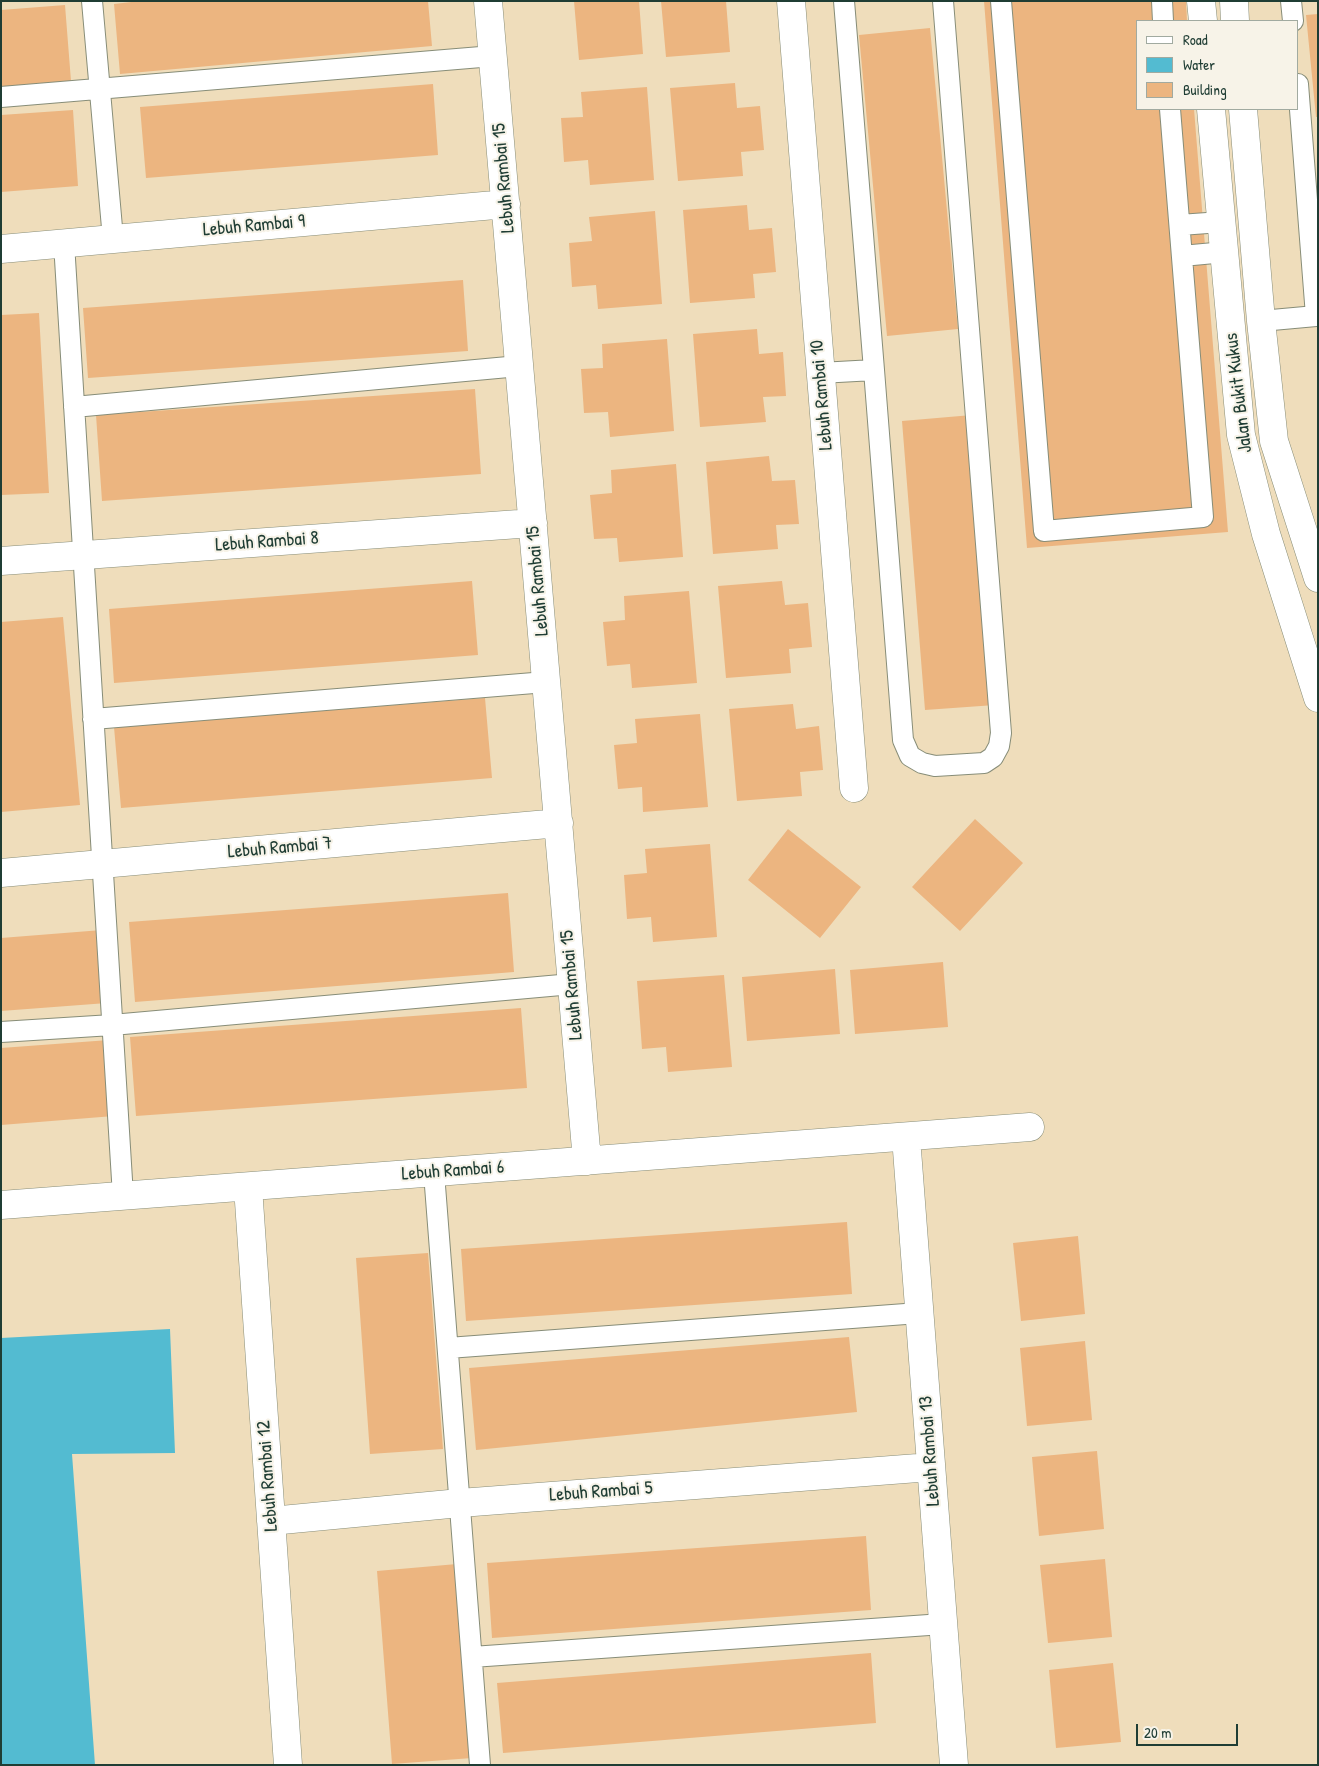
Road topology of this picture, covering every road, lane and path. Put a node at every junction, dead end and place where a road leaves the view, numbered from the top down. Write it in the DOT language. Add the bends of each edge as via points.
graph roads {
  1 [pos="92,1"];
  2 [pos="488,1"];
  3 [pos="791,1"];
  4 [pos="844,1"];
  5 [pos="943,1"];
  6 [pos="1001,1"];
  7 [pos="1162,1"];
  8 [pos="1201,1"];
  9 [pos="1234,1"];
  10 [pos="1291,1"];
  11 [pos="1163,20"];
  12 [pos="1203,20"];
  13 [pos="1235,20"];
  14 [pos="1293,20"];
  15 [pos="493,56"];
  16 [pos="100,90"];
  17 [pos="1,97"];
  18 [pos="1299,97"];
  19 [pos="1170,110"];
  20 [pos="1211,110"];
  21 [pos="1243,110"];
  22 [pos="506,204"];
  23 [pos="1222,222"];
  24 [pos="1180,226"];
  25 [pos="112,239"];
  26 [pos="64,243"];
  27 [pos="1,249"];
  28 [pos="1224,252"];
  29 [pos="1182,256"];
  30 [pos="1260,321"];
  31 [pos="1232,325"];
  32 [pos="520,366"];
  33 [pos="874,370"];
  34 [pos="820,374"];
  35 [pos="74,406"];
  36 [pos="533,523"];
  37 [pos="83,555"];
  38 [pos="1,561"];
  39 [pos="1318,578"];
  40 [pos="546,682"];
  41 [pos="1318,698"];
  42 [pos="93,719"];
  43 [pos="854,788"];
  44 [pos="559,823"];
  45 [pos="102,864"];
  46 [pos="1,873"];
  47 [pos="572,984"];
  48 [pos="112,1025"];
  49 [pos="1,1032"];
  50 [pos="1030,1127"];
  51 [pos="906,1137"];
  52 [pos="587,1161"];
  53 [pos="434,1173"];
  54 [pos="248,1187"];
  55 [pos="122,1196"];
  56 [pos="1,1205"];
  57 [pos="919,1313"];
  58 [pos="448,1348"];
  59 [pos="931,1467"];
  60 [pos="460,1503"];
  61 [pos="271,1521"];
  62 [pos="943,1624"];
  63 [pos="472,1657"];
  64 [pos="288,1765"];
  65 [pos="480,1765"];
  66 [pos="954,1765"];
  1 -- 16 [label="lane"];
  2 -- 15 [label="street, Lebuh Rambai 15"];
  3 -- 34 [label="street, Lebuh Rambai 10"];
  4 -- 33 [label="lane"];
  5 -- 33 [label="lane" via="1001,733 993,757 984,762 935,766 922,763 910,756 903,740"];
  6 -- 29 [label="lane" via="1044,531 1203,518"];
  7 -- 11 [label="lane"];
  8 -- 12 [label="street"];
  9 -- 13 [label="street"];
  10 -- 14 [label="lane"];
  15 -- 16 [label="lane"];
  15 -- 22 [label="street, Lebuh Rambai 15"];
  16 -- 17 [label="lane"];
  16 -- 25 [label="lane"];
  18 -- 30 [label="lane" via="1316,316"];
  19 -- 24 [label="lane"];
  20 -- 23 [label="street, Jalan Bukit Kukus"];
  21 -- 30 [label="street, Jalan Bukit Kukus"];
  22 -- 25 [label="street, Lebuh Rambai 9"];
  22 -- 32 [label="street, Lebuh Rambai 15"];
  23 -- 24 [label="lane"];
  23 -- 28 [label="street, Jalan Bukit Kukus"];
  24 -- 29 [label="lane"];
  25 -- 26 [label="street, Lebuh Rambai 9"];
  26 -- 27 [label="street, Lebuh Rambai 9"];
  26 -- 35 [label="lane"];
  28 -- 29 [label="lane"];
  28 -- 31 [label="street, Jalan Bukit Kukus"];
  30 -- 31 [label="street"];
  30 -- 39 [label="street, Jalan Bukit Kukus" via="1274,441"];
  31 -- 41 [label="street, Jalan Bukit Kukus" via="1240,435 1266,534"];
  32 -- 35 [label="lane"];
  32 -- 36 [label="street, Lebuh Rambai 15"];
  33 -- 34 [label="lane"];
  34 -- 43 [label="street, Lebuh Rambai 10"];
  35 -- 37 [label="lane"];
  36 -- 37 [label="street, Lebuh Rambai 8"];
  36 -- 40 [label="street, Lebuh Rambai 15"];
  37 -- 38 [label="street, Lebuh Rambai 8"];
  37 -- 42 [label="lane"];
  40 -- 42 [label="lane"];
  40 -- 44 [label="street, Lebuh Rambai 15"];
  42 -- 45 [label="lane"];
  44 -- 45 [label="street, Lebuh Rambai 7"];
  44 -- 47 [label="street, Lebuh Rambai 15"];
  45 -- 46 [label="street, Lebuh Rambai 7"];
  45 -- 48 [label="lane"];
  47 -- 48 [label="lane"];
  47 -- 52 [label="street, Lebuh Rambai 15"];
  48 -- 49 [label="lane"];
  48 -- 55 [label="lane"];
  50 -- 51 [label="street, Lebuh Rambai 6"];
  51 -- 52 [label="street, Lebuh Rambai 6"];
  51 -- 57 [label="street, Lebuh Rambai 13"];
  52 -- 53 [label="street, Lebuh Rambai 6"];
  53 -- 54 [label="street, Lebuh Rambai 6"];
  53 -- 58 [label="lane"];
  54 -- 55 [label="street, Lebuh Rambai 6"];
  54 -- 61 [label="street, Lebuh Rambai 12"];
  55 -- 56 [label="street, Lebuh Rambai 6"];
  57 -- 58 [label="lane"];
  57 -- 59 [label="street, Lebuh Rambai 13"];
  58 -- 60 [label="lane"];
  59 -- 60 [label="street, Lebuh Rambai 5"];
  59 -- 62 [label="street, Lebuh Rambai 13"];
  60 -- 61 [label="street, Lebuh Rambai 5"];
  60 -- 63 [label="lane"];
  61 -- 64 [label="street, Lebuh Rambai 12"];
  62 -- 63 [label="lane"];
  62 -- 66 [label="street, Lebuh Rambai 13"];
  63 -- 65 [label="lane"];
}
